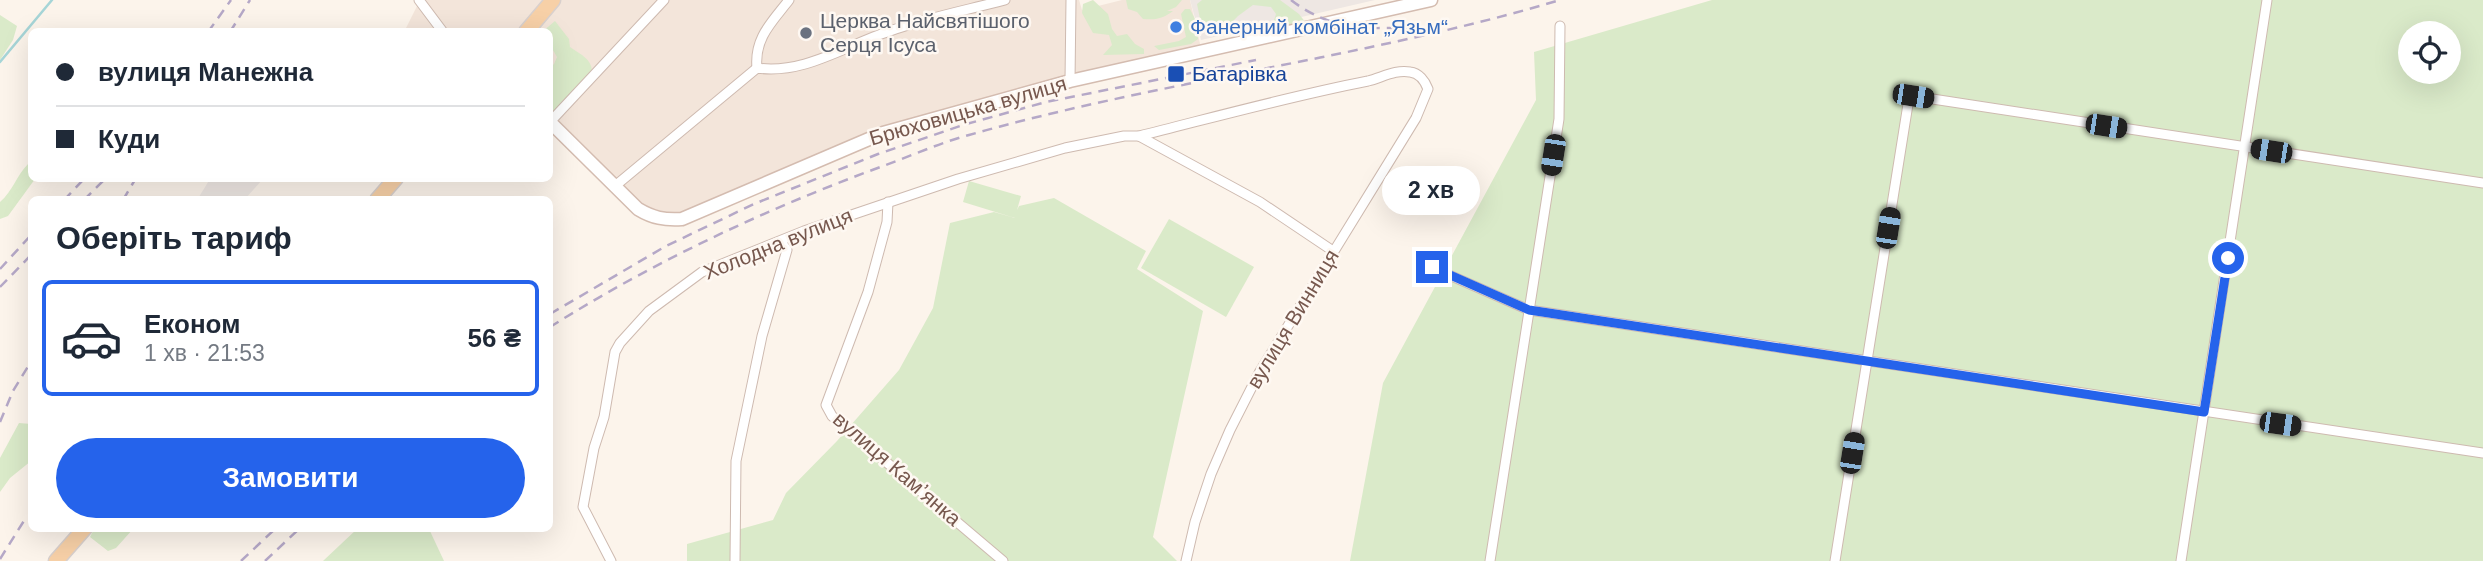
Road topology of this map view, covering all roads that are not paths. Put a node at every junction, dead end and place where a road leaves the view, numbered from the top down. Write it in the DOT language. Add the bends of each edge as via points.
graph roads {
  1 [pos="419,0"];
  2 [pos="553,0"];
  3 [pos="664,0"];
  4 [pos="789,0"];
  5 [pos="1005,0"];
  6 [pos="1071,0"];
  7 [pos="1431,0"];
  8 [pos="2267,0"];
  9 [pos="1560,26"];
  10 [pos="440,28"];
  11 [pos="529,28"];
  12 [pos="757,68"];
  13 [pos="1070,81"];
  14 [pos="1428,89"];
  15 [pos="553,119"];
  16 [pos="553,125"];
  17 [pos="1139,135"];
  18 [pos="2245,147"];
  19 [pos="393,182"];
  20 [pos="2483,183"];
  21 [pos="615,186"];
  22 [pos="380,196"];
  23 [pos="888,202"];
  24 [pos="781,242"];
  25 [pos="1333,251"];
  26 [pos="1432,267"];
  27 [pos="1529,310"];
  28 [pos="1867,361"];
  29 [pos="2204,412"];
  30 [pos="2483,453"];
  31 [pos="81,532"];
  32 [pos="56,561"];
  33 [pos="611,561"];
  34 [pos="735,561"];
  35 [pos="1003,561"];
  36 [pos="1186,561"];
  37 [pos="1490,561"];
  38 [pos="1835,561"];
  39 [pos="2182,561"];
  1 -- 10 [label="street"];
  2 -- 11 [label="main road"];
  3 -- 15 [label="street"];
  4 -- 12 [label="street" via="765,30 755,52"];
  5 -- 12 [label="street" via="890,30 791,69"];
  6 -- 13 [label="street"];
  7 -- 13 [label="main road, Брюховицька вулиця"];
  8 -- 18 [label="street"];
  9 -- 27 [label="street" via="1559,119"];
  12 -- 21 [label="street"];
  13 -- 21 [label="main road, Брюховицька вулиця" via="883,133 682,219 654,218"];
  14 -- 17 [label="street, Холодна вулиця" via="1414,73 1401,71"];
  14 -- 25 [label="street, вулиця Винниця" via="1416,118"];
  16 -- 21 [label="main road, Брюховицька вулиця"];
  17 -- 23 [label="street, Холодна вулиця" via="1065,148"];
  17 -- 25 [label="street" via="1260,202"];
  18 -- 20 [label="street"];
  18 -- 28 [label="street" via="1909,98"];
  18 -- 29 [label="street"];
  19 -- 22 [label="main road"];
  23 -- 24 [label="street, Холодна вулиця"];
  23 -- 35 [label="street, вулиця Камʼянка" via="862,313 826,405 839,422"];
  24 -- 33 [label="street, Холодна вулиця" via="702,272 649,311 617,346 583,507"];
  24 -- 34 [label="street" via="787,250 762,336 736,461"];
  25 -- 36 [label="street, вулиця Винниця" via="1230,430 1195,522"];
  26 -- 27 [label="street"];
  27 -- 28 [label="street"];
  27 -- 37 [label="street"];
  28 -- 29 [label="street"];
  28 -- 38 [label="street"];
  29 -- 30 [label="street"];
  29 -- 39 [label="street"];
  31 -- 32 [label="main road"];
}
